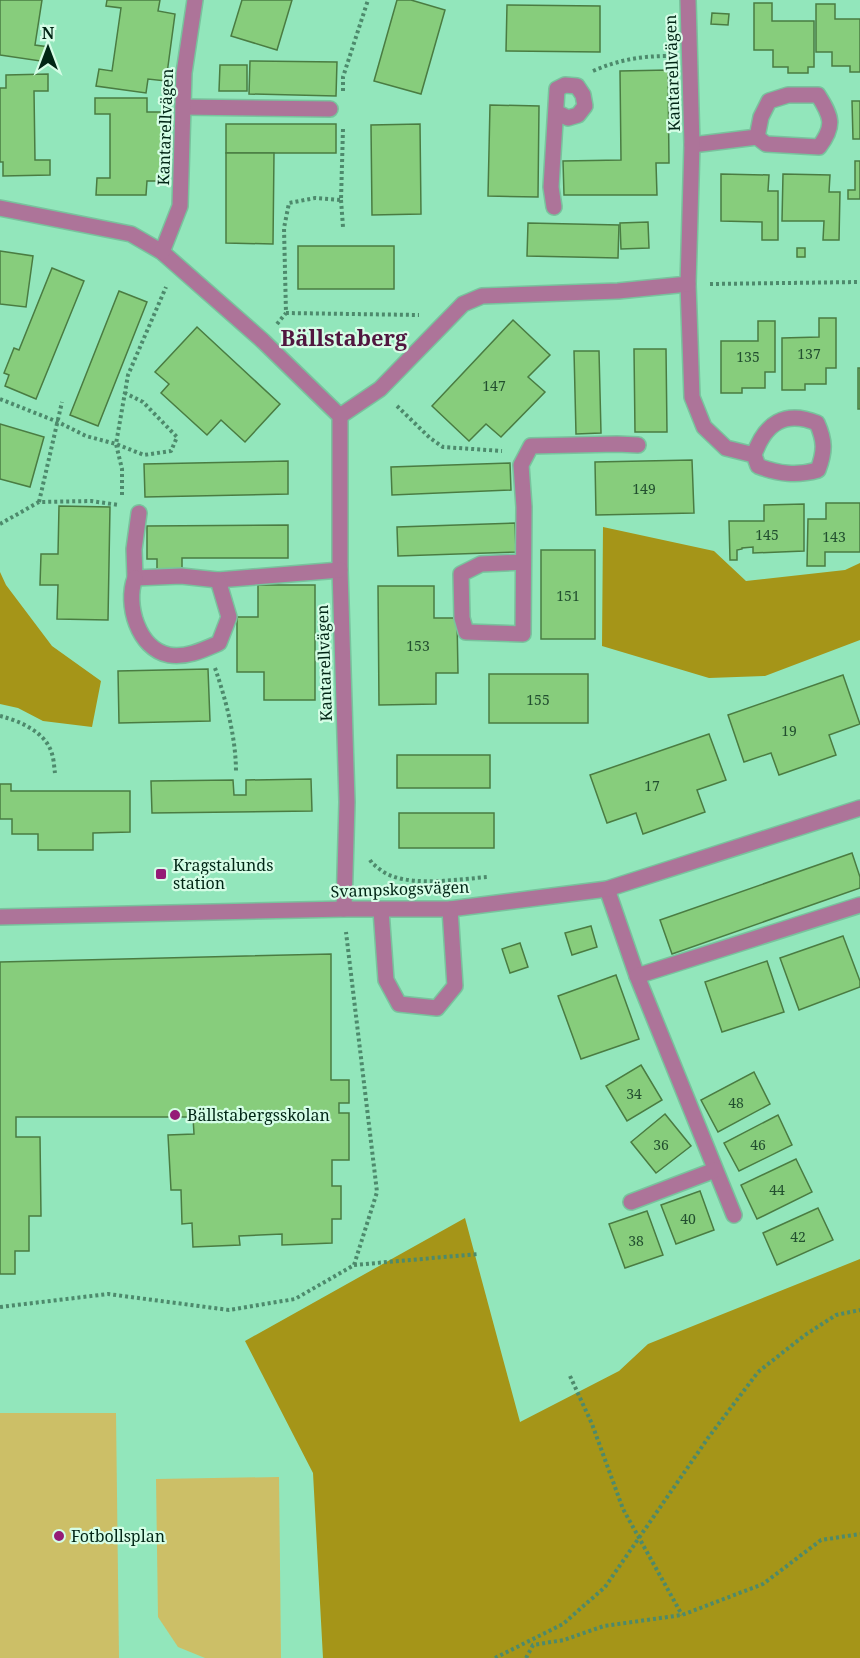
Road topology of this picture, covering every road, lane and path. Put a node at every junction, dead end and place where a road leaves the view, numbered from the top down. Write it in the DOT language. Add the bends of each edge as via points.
graph roads {
  1 [pos="195,0"];
  2 [pos="368,0"];
  3 [pos="688,0"];
  4 [pos="689,56"];
  5 [pos="577,86"];
  6 [pos="343,98"];
  7 [pos="183,107"];
  8 [pos="330,109"];
  9 [pos="556,112"];
  10 [pos="343,120"];
  11 [pos="757,137"];
  12 [pos="692,145"];
  13 [pos="342,200"];
  14 [pos="554,207"];
  15 [pos="0,208"];
  16 [pos="343,227"];
  17 [pos="162,252"];
  18 [pos="177,266"];
  19 [pos="860,282"];
  20 [pos="688,284"];
  21 [pos="452,315"];
  22 [pos="380,389"];
  23 [pos="125,393"];
  24 [pos="0,399"];
  25 [pos="63,402"];
  26 [pos="340,416"];
  27 [pos="58,422"];
  28 [pos="116,444"];
  29 [pos="638,445"];
  30 [pos="754,455"];
  31 [pos="526,456"];
  32 [pos="39,502"];
  33 [pos="139,513"];
  34 [pos="0,524"];
  35 [pos="523,562"];
  36 [pos="340,570"];
  37 [pos="135,578"];
  38 [pos="218,580"];
  39 [pos="208,648"];
  40 [pos="0,716"];
  41 [pos="236,772"];
  42 [pos="55,773"];
  43 [pos="860,808"];
  44 [pos="369,856"];
  45 [pos="498,877"];
  46 [pos="607,889"];
  47 [pos="860,905"];
  48 [pos="344,909"];
  49 [pos="450,909"];
  50 [pos="381,910"];
  51 [pos="0,917"];
  52 [pos="637,976"];
  53 [pos="715,1170"];
  54 [pos="631,1202"];
  55 [pos="734,1215"];
  56 [pos="478,1254"];
  57 [pos="354,1265"];
  58 [pos="0,1308"];
  59 [pos="860,1310"];
  60 [pos="570,1376"];
  61 [pos="860,1534"];
  62 [pos="639,1538"];
  63 [pos="682,1615"];
  64 [pos="495,1658"];
  65 [pos="526,1658"];
  1 -- 7 [label="street, Kantarellvägen"];
  2 -- 6 [label="path" via="343,77"];
  3 -- 4 [label="street, Kantarellvägen"];
  4 -- 5 [label="path" via="647,56 612,62 585,74"];
  4 -- 12 [label="street, Kantarellvägen"];
  5 -- 9 [label="street" via="557,89"];
  5 -- 9 [label="street" via="584,95 585,106 578,115 568,118"];
  7 -- 8 [label="street"];
  7 -- 17 [label="street, Kantarellvägen" via="180,206"];
  9 -- 14 [label="street" via="551,187"];
  10 -- 13 [label="path"];
  11 -- 11 [label="street, Kantarellvägen" via="766,144 819,147 830,133 829,112 818,95 788,95 769,101"];
  11 -- 12 [label="street, Kantarellvägen"];
  12 -- 20 [label="street, Kantarellvägen"];
  13 -- 16 [label="path"];
  13 -- 21 [label="path" via="315,198 289,204 284,228 286,313"];
  15 -- 17 [label="street" via="131,234"];
  17 -- 18 [label="street"];
  18 -- 23 [label="path" via="136,354"];
  18 -- 26 [label="street" via="263,341"];
  19 -- 20 [label="path"];
  20 -- 21 [label="street" via="482,296 463,304"];
  20 -- 30 [label="street, Kantarellvägen" via="692,397 704,427 726,447"];
  21 -- 22 [label="street"];
  22 -- 26 [label="street"];
  22 -- 31 [label="path" via="443,447"];
  23 -- 28 [label="path"];
  23 -- 28 [label="path" via="143,402 177,437 171,451 144,454"];
  24 -- 27 [label="path"];
  25 -- 27 [label="path"];
  26 -- 36 [label="street, Kantarellvägen"];
  27 -- 28 [label="path" via="86,436"];
  27 -- 32 [label="path"];
  28 -- 32 [label="path" via="122,468 122,505"];
  29 -- 31 [label="street" via="617,436 531,446"];
  30 -- 30 [label="street, Kantarellvägen" via="758,466 803,474 818,470 824,454 823,437 817,423 802,417 779,421 760,438"];
  31 -- 35 [label="street" via="521,465"];
  32 -- 34 [label="path"];
  33 -- 37 [label="street"];
  35 -- 35 [label="street" via="523,634 466,632 460,574 481,564"];
  36 -- 38 [label="street"];
  36 -- 48 [label="street, Kantarellvägen" via="347,802"];
  37 -- 38 [label="street" via="181,576"];
  37 -- 39 [label="street" via="130,589 132,606 136,623 150,646 167,655 186,656"];
  38 -- 39 [label="street" via="229,617 219,643"];
  39 -- 41 [label="path" via="230,728"];
  40 -- 42 [label="path" via="18,721 41,735 52,751"];
  43 -- 46 [label="street, Svampskogsvägen"];
  44 -- 45 [label="path" via="390,876 401,879"];
  46 -- 49 [label="street, Svampskogsvägen"];
  46 -- 52 [label="street"];
  47 -- 52 [label="street"];
  48 -- 50 [label="street, Svampskogsvägen"];
  48 -- 51 [label="street, Svampskogsvägen"];
  48 -- 57 [label="path" via="377,1192"];
  49 -- 50 [label="street, Svampskogsvägen"];
  49 -- 50 [label="street" via="455,986 437,1008 399,1005 386,980"];
  52 -- 53 [label="street"];
  53 -- 54 [label="street"];
  53 -- 55 [label="street"];
  56 -- 57 [label="path"];
  57 -- 58 [label="path" via="295,1299 229,1310 108,1294"];
  59 -- 62 [label="path" via="836,1315 758,1372"];
  60 -- 62 [label="path" via="623,1509"];
  61 -- 63 [label="path" via="821,1540 763,1584"];
  62 -- 63 [label="path"];
  62 -- 64 [label="path" via="605,1587 563,1624"];
  63 -- 65 [label="path" via="604,1626 533,1646"];
}
